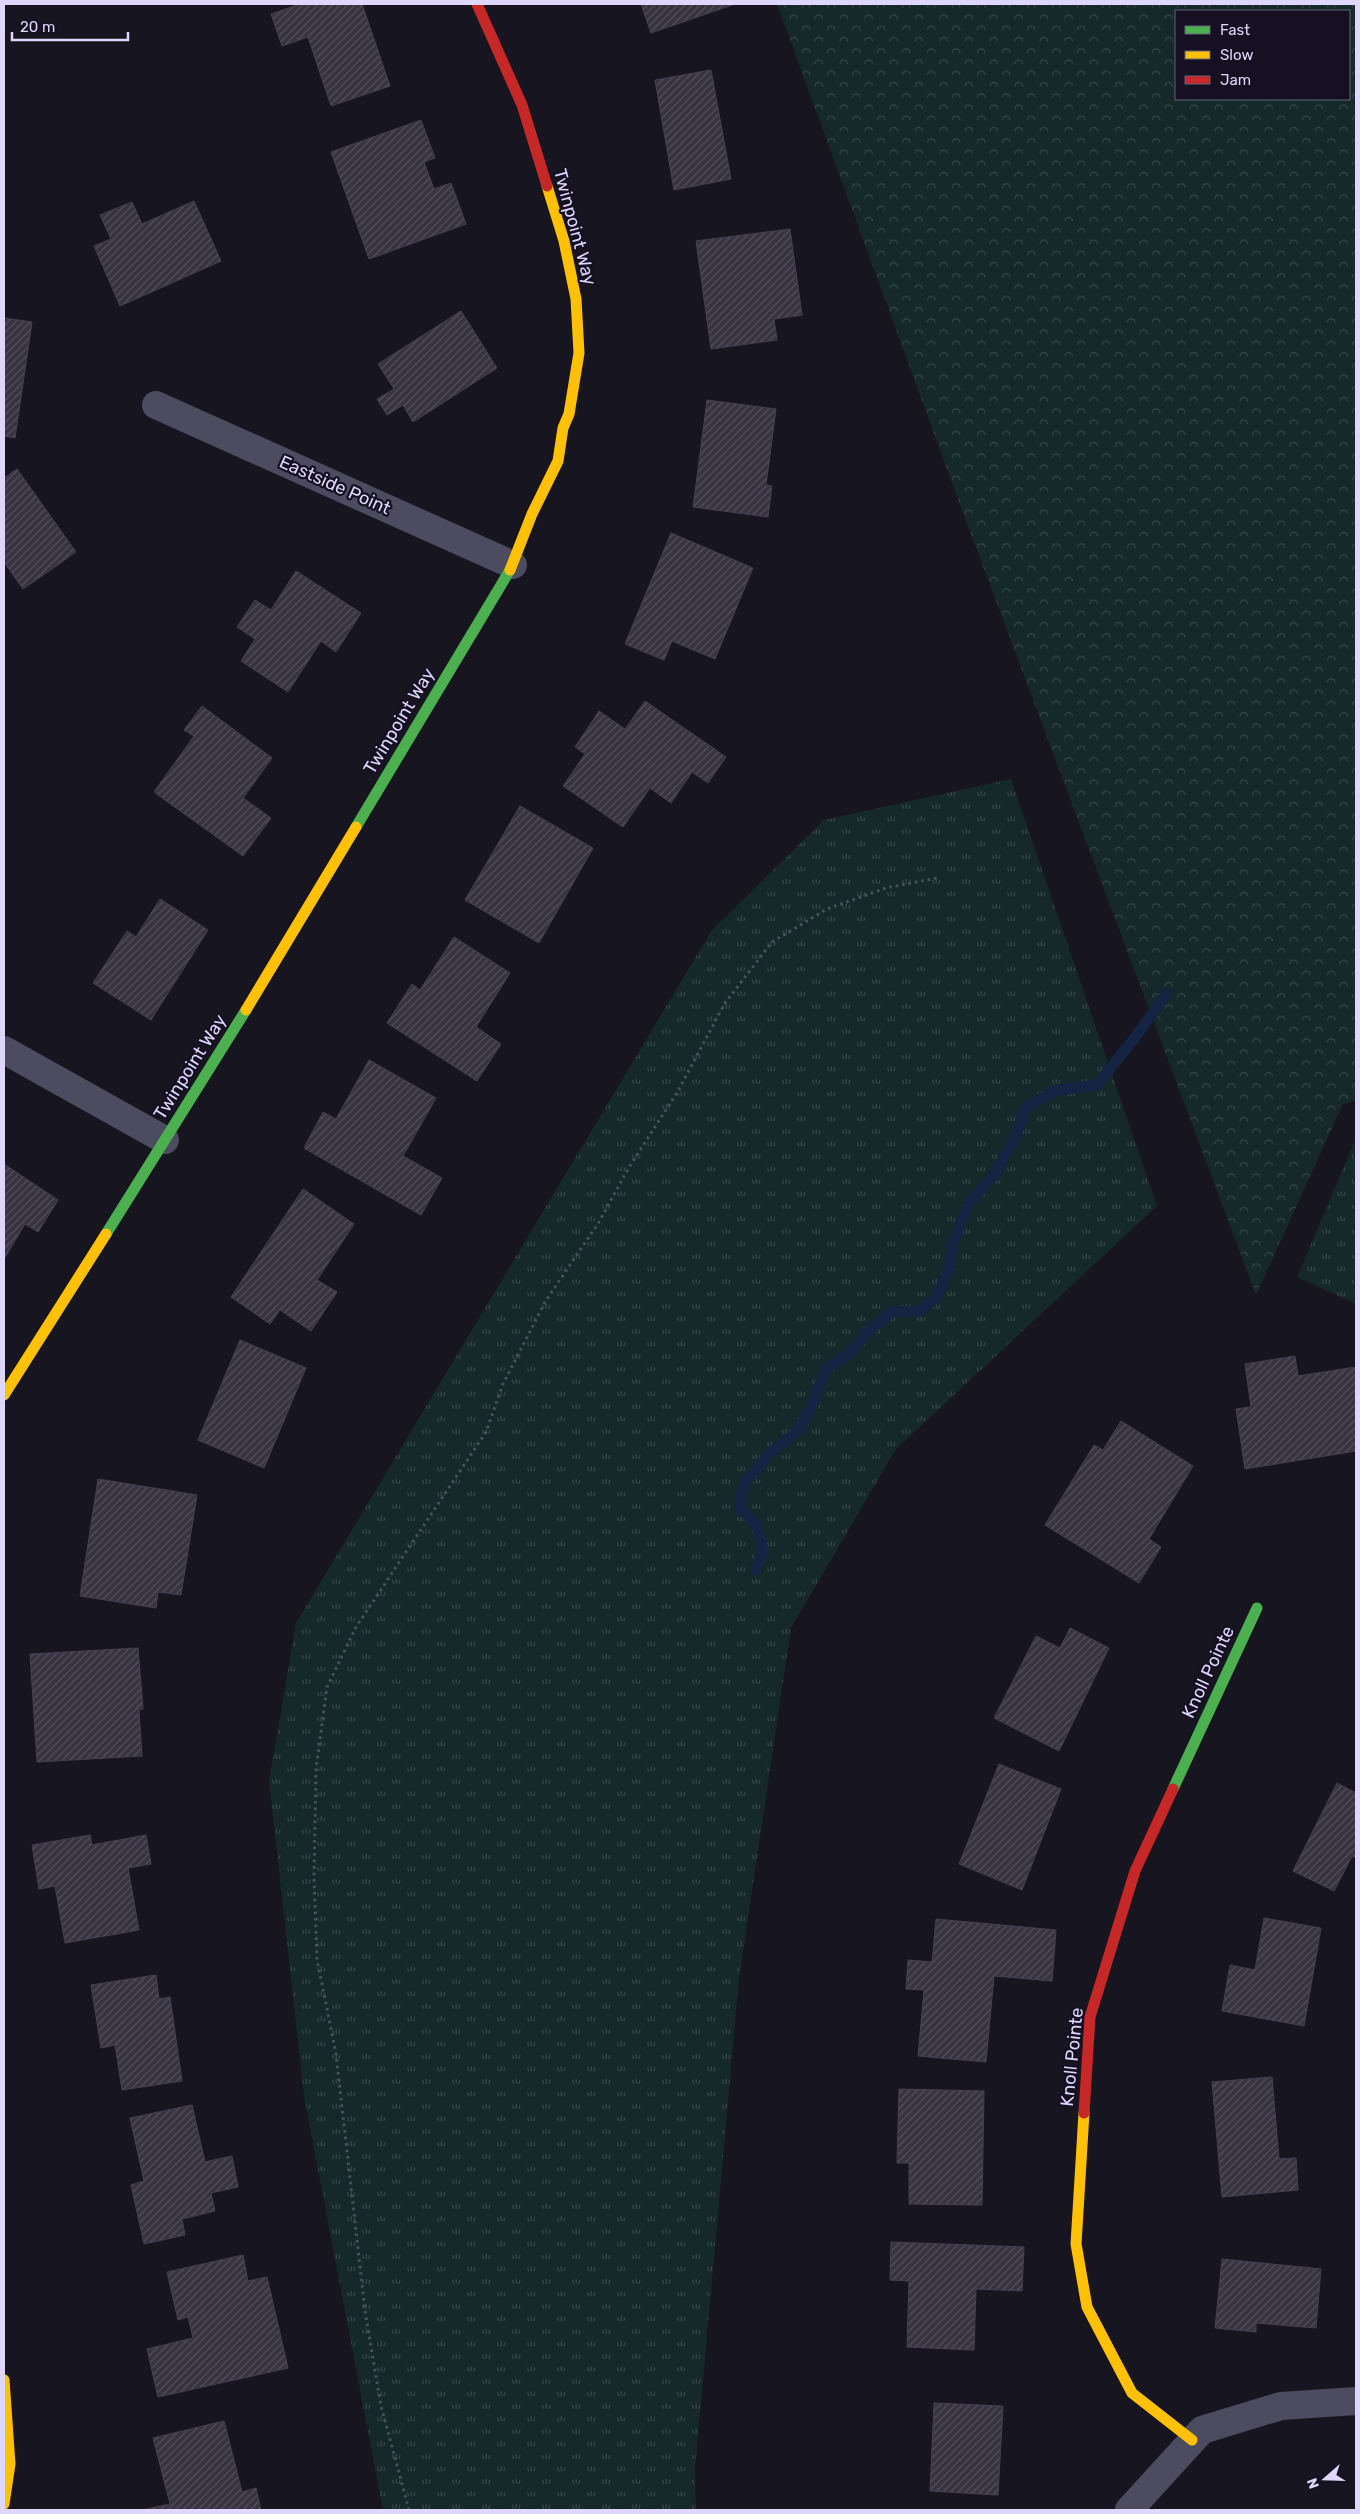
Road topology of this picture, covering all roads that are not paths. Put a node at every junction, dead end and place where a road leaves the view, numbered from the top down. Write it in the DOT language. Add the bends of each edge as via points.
graph roads {
  1 [pos="477,4"];
  2 [pos="156,405"];
  3 [pos="513,565"];
  4 [pos="4,1050"];
  5 [pos="165,1140"];
  6 [pos="4,1395"];
  7 [pos="1257,1608"];
  8 [pos="4,2380"];
  9 [pos="1356,2401"];
  10 [pos="1192,2440"];
  11 [pos="4,2504"];
  12 [pos="1129,2510"];
  1 -- 3 [label="street, Twinpoint Way" via="522,105 564,241 576,299 579,353 558,461 532,514"];
  2 -- 3 [label="street, Eastside Point"];
  3 -- 5 [label="street, Twinpoint Way" via="244,1015"];
  4 -- 5 [label="street"];
  5 -- 6 [label="street, Twinpoint Way"];
  7 -- 10 [label="street, Knoll Pointe" via="1135,1871 1090,2018 1076,2244 1087,2307 1132,2393"];
  8 -- 11 [label="street" via="10,2464"];
  9 -- 10 [label="street" via="1281,2406 1202,2430"];
  10 -- 12 [label="street"];
}
